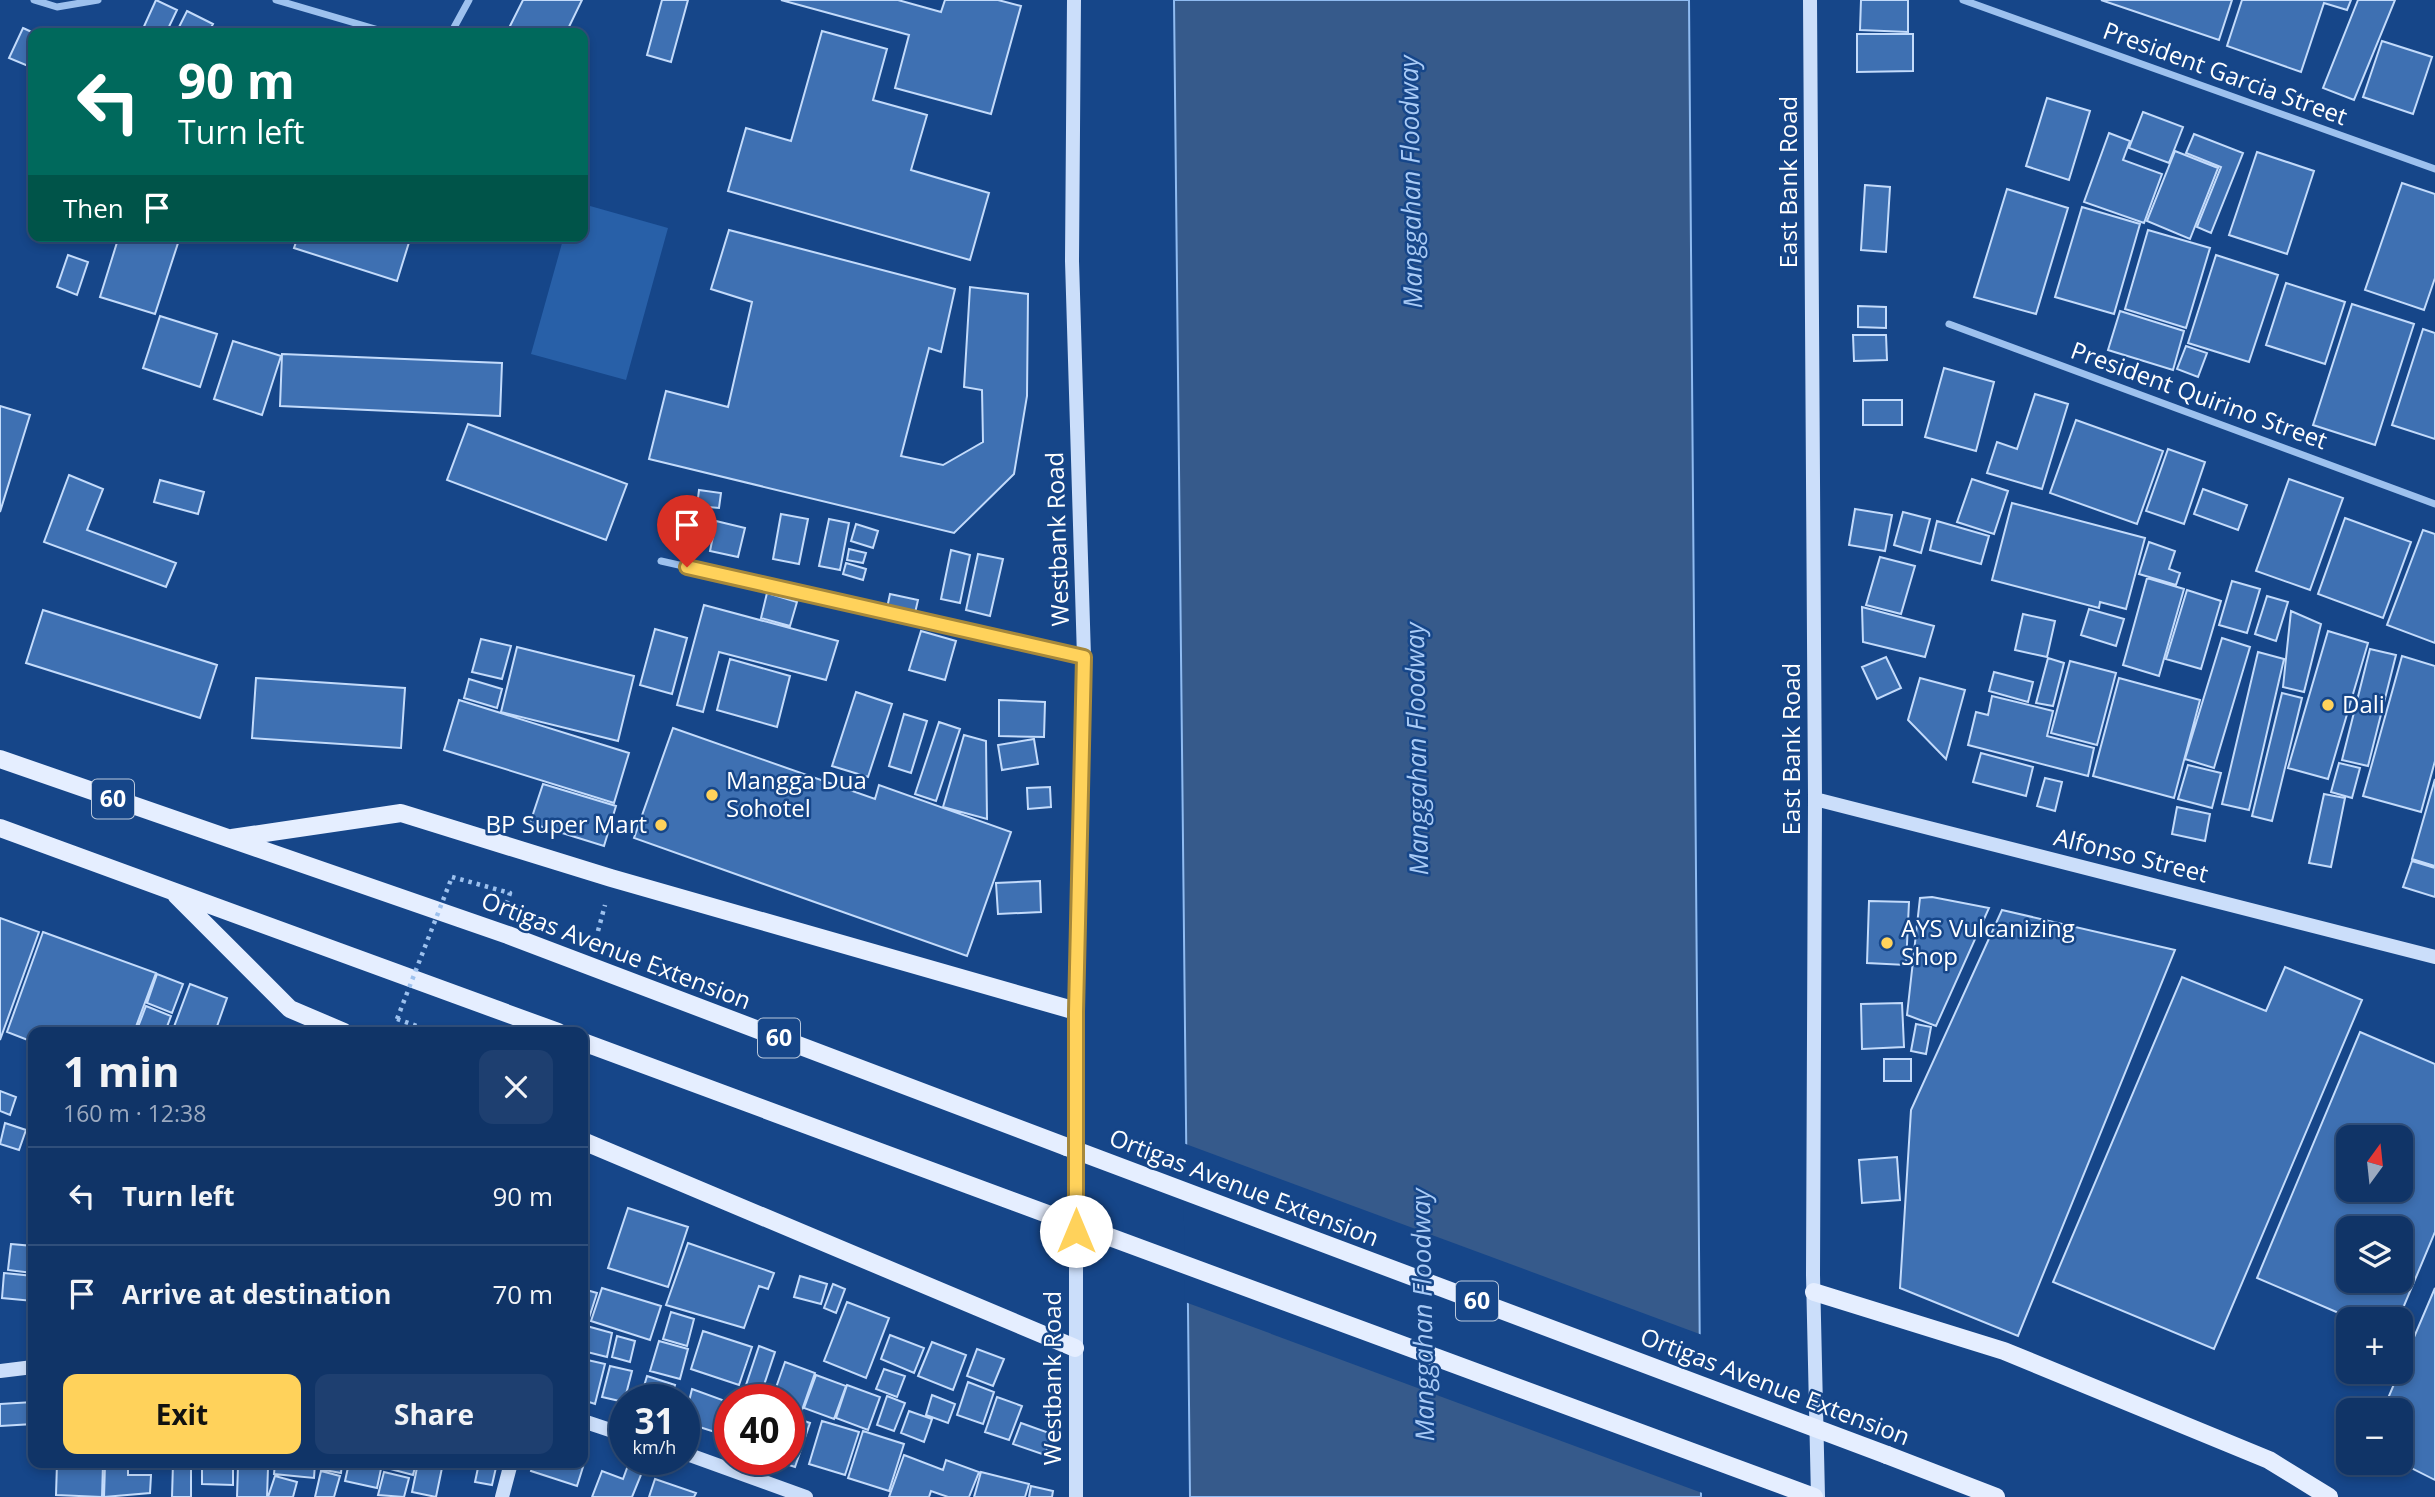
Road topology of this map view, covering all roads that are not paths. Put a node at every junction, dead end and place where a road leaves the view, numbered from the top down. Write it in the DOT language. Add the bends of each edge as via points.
graph roads {
  1 [pos="34,0"];
  2 [pos="98,0"];
  3 [pos="276,0"];
  4 [pos="469,0"];
  5 [pos="1074,0"];
  6 [pos="1810,0"];
  7 [pos="1963,0"];
  8 [pos="372,28"];
  9 [pos="454,28"];
  10 [pos="2435,169"];
  11 [pos="1949,324"];
  12 [pos="2435,504"];
  13 [pos="661,561"];
  14 [pos="1084,657"];
  15 [pos="0,759"];
  16 [pos="1815,799"];
  17 [pos="0,828"];
  18 [pos="225,839"];
  19 [pos="171,890"];
  20 [pos="2435,957"];
  21 [pos="1076,1012"];
  22 [pos="332,1027"];
  23 [pos="544,1027"];
  24 [pos="588,1044"];
  25 [pos="588,1143"];
  26 [pos="1814,1292"];
  27 [pos="1075,1348"];
  28 [pos="28,1368"];
  29 [pos="0,1371"];
  30 [pos="588,1423"];
  31 [pos="609,1429"];
  32 [pos="700,1459"];
  33 [pos="510,1468"];
  34 [pos="502,1497"];
  35 [pos="806,1497"];
  36 [pos="1076,1497"];
  37 [pos="1816,1497"];
  38 [pos="1996,1497"];
  39 [pos="2329,1497"];
  1 -- 2 [label="street" via="57,7"];
  3 -- 8 [label="street"];
  4 -- 9 [label="street"];
  5 -- 14 [label="street, Westbank Road" via="1072,261"];
  6 -- 16 [label="street, East Bank Road"];
  7 -- 10 [label="street, President Garcia Street"];
  11 -- 12 [label="street, President Quirino Street"];
  13 -- 14 [label="street"];
  14 -- 21 [label="street, Westbank Road"];
  15 -- 18 [label="main road, Ortigas Avenue Extension / 60"];
  16 -- 20 [label="street, Alfonso Street"];
  16 -- 26 [label="street, East Bank Road"];
  17 -- 19 [label="main road"];
  18 -- 21 [label="main road" via="401,813"];
  18 -- 38 [label="main road, Ortigas Avenue Extension / 60, bridge" via="508,935"];
  19 -- 22 [label="main road" via="290,1009"];
  19 -- 23 [label="main road"];
  21 -- 27 [label="street, Westbank Road"];
  24 -- 37 [label="main road, bridge"];
  25 -- 27 [label="main road"];
  26 -- 37 [label="street, East Bank Road"];
  26 -- 39 [label="main road" via="2004,1352 2269,1460"];
  27 -- 36 [label="street, Westbank Road"];
  28 -- 29 [label="street"];
  30 -- 31 [label="street"];
  32 -- 35 [label="street"];
  33 -- 34 [label="street"];
}
